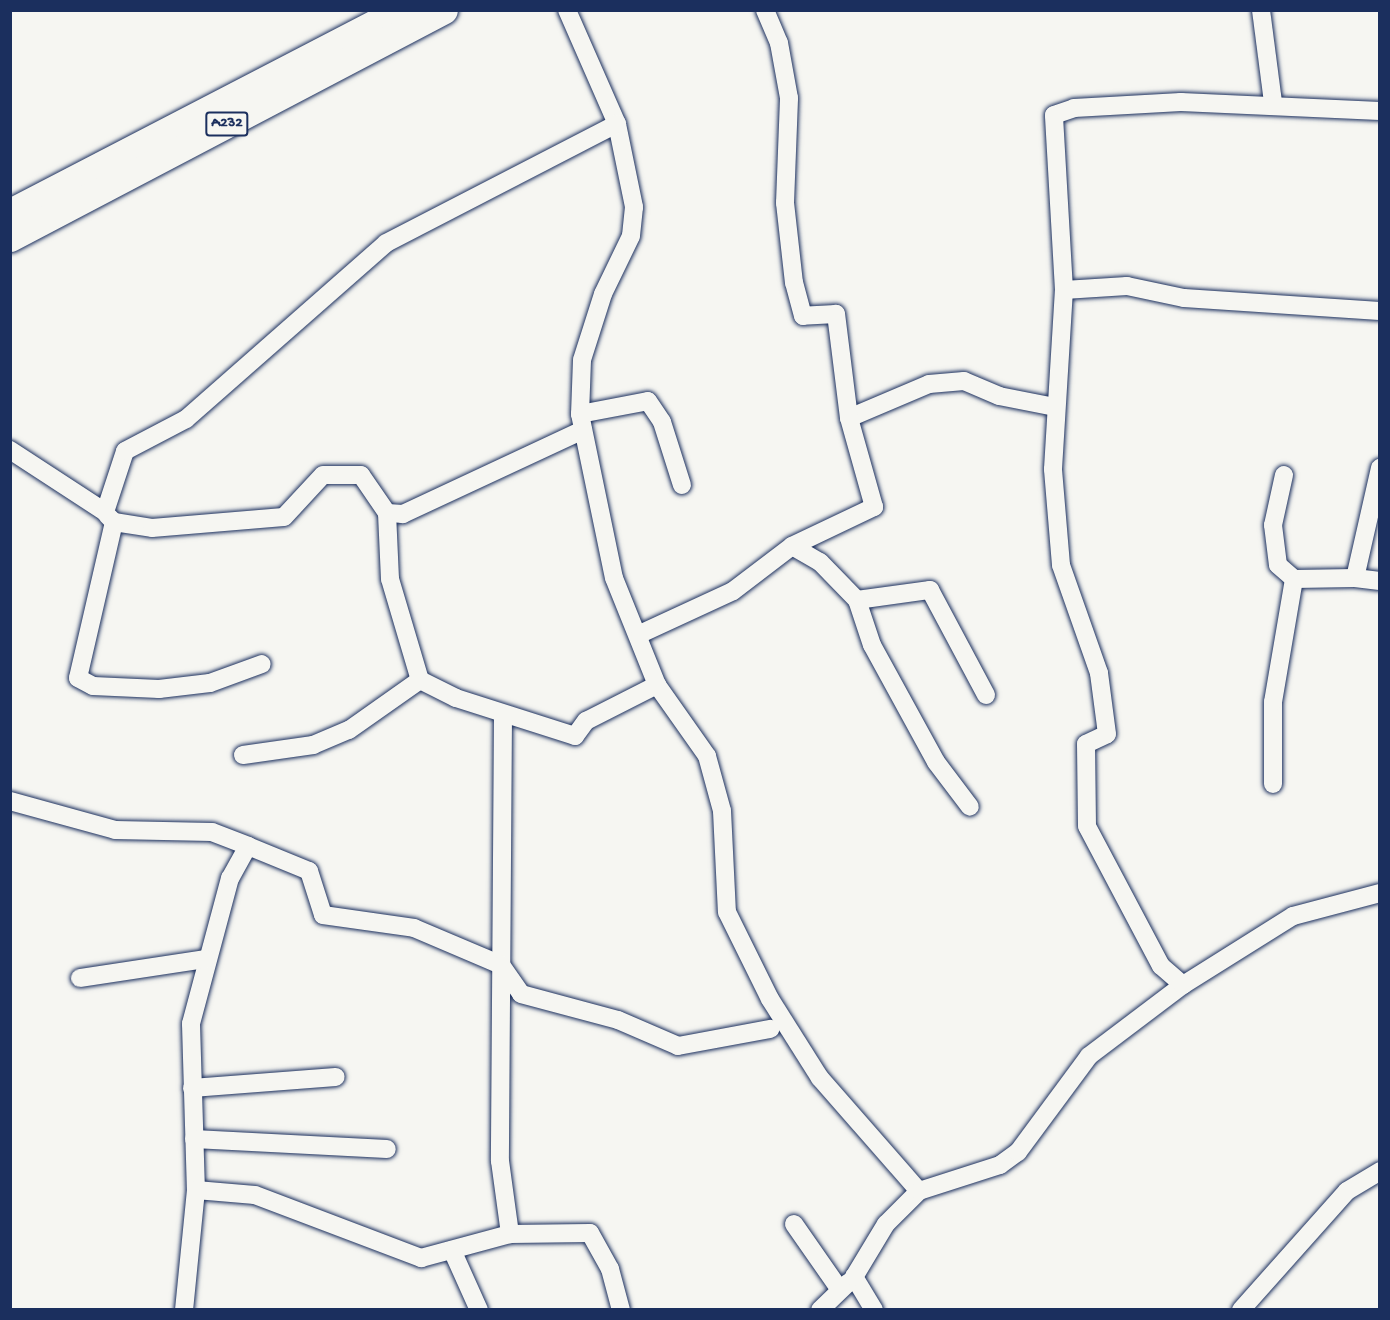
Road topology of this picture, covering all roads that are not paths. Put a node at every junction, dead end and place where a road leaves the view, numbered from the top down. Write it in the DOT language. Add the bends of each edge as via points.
graph roads {
  1 [pos="400,10"];
  2 [pos="444,10"];
  3 [pos="567,10"];
  4 [pos="765,10"];
  5 [pos="1261,10"];
  6 [pos="1273,104"];
  7 [pos="1380,111"];
  8 [pos="617,124"];
  9 [pos="10,212"];
  10 [pos="10,238"];
  11 [pos="1064,290"];
  12 [pos="1380,311"];
  13 [pos="1055,407"];
  14 [pos="849,418"];
  15 [pos="582,422"];
  16 [pos="10,450"];
  17 [pos="1380,468"];
  18 [pos="1284,475"];
  19 [pos="682,485"];
  20 [pos="387,513"];
  21 [pos="109,517"];
  22 [pos="792,546"];
  23 [pos="1355,578"];
  24 [pos="1294,579"];
  25 [pos="1380,581"];
  26 [pos="857,600"];
  27 [pos="640,634"];
  28 [pos="262,664"];
  29 [pos="420,680"];
  30 [pos="657,685"];
  31 [pos="986,695"];
  32 [pos="503,715"];
  33 [pos="243,755"];
  34 [pos="1273,784"];
  35 [pos="10,801"];
  36 [pos="970,807"];
  37 [pos="248,846"];
  38 [pos="1380,893"];
  39 [pos="206,959"];
  40 [pos="501,965"];
  41 [pos="80,978"];
  42 [pos="1183,985"];
  43 [pos="770,1029"];
  44 [pos="336,1077"];
  45 [pos="192,1088"];
  46 [pos="194,1139"];
  47 [pos="387,1149"];
  48 [pos="1380,1171"];
  49 [pos="196,1190"];
  50 [pos="919,1191"];
  51 [pos="794,1224"];
  52 [pos="510,1234"];
  53 [pos="452,1250"];
  54 [pos="854,1277"];
  55 [pos="840,1290"];
  56 [pos="184,1310"];
  57 [pos="479,1310"];
  58 [pos="621,1310"];
  59 [pos="820,1310"];
  60 [pos="874,1310"];
  61 [pos="1241,1310"];
  1 -- 9 [label="highway, A232"];
  2 -- 10 [label="highway, A232"];
  3 -- 8 [label="street"];
  4 -- 14 [label="street" via="779,43 789,98 785,203 794,282 803,316 836,314"];
  5 -- 6 [label="street"];
  6 -- 7 [label="street" via="1320,112"];
  6 -- 11 [label="street" via="1181,102 1074,108 1054,116"];
  8 -- 15 [label="street" via="634,207 631,236 603,294 582,360"];
  8 -- 21 [label="street" via="386,243 186,419 125,451"];
  11 -- 12 [label="street" via="1127,286 1184,298"];
  11 -- 13 [label="street"];
  13 -- 14 [label="street" via="999,396 964,381 929,384"];
  13 -- 42 [label="street" via="1053,469 1061,565 1099,673 1107,734 1086,744 1087,826 1161,966"];
  14 -- 22 [label="street" via="874,507"];
  15 -- 19 [label="street" via="648,401 662,422"];
  15 -- 20 [label="street" via="403,514"];
  15 -- 27 [label="street" via="614,578"];
  16 -- 21 [label="street"];
  17 -- 23 [label="street"];
  18 -- 24 [label="street" via="1273,525 1278,565"];
  20 -- 21 [label="street" via="361,475 323,475 284,517 153,528"];
  20 -- 29 [label="street" via="390,579"];
  21 -- 28 [label="street" via="78,678 93,686 159,689 210,683"];
  22 -- 26 [label="street" via="820,562"];
  22 -- 27 [label="street" via="733,591"];
  23 -- 24 [label="street"];
  23 -- 25 [label="street"];
  24 -- 34 [label="street" via="1273,702"];
  26 -- 31 [label="street" via="930,590"];
  26 -- 36 [label="street" via="877,655 936,762"];
  27 -- 30 [label="street"];
  29 -- 32 [label="street"];
  29 -- 33 [label="street" via="349,730 313,745"];
  30 -- 32 [label="street" via="586,722 575,736"];
  30 -- 50 [label="street" via="707,756 722,812 728,912 770,999 820,1078"];
  32 -- 40 [label="street"];
  35 -- 37 [label="street" via="115,830 212,832"];
  37 -- 39 [label="street" via="230,878"];
  37 -- 40 [label="street" via="309,871 323,915 414,928"];
  38 -- 42 [label="street" via="1293,916"];
  39 -- 41 [label="street"];
  39 -- 45 [label="street" via="191,1024"];
  40 -- 43 [label="street" via="521,994 618,1020 678,1046"];
  40 -- 52 [label="street" via="500,1161"];
  42 -- 50 [label="street" via="1089,1056 1018,1152 1000,1165"];
  44 -- 45 [label="street"];
  45 -- 46 [label="street"];
  46 -- 47 [label="street"];
  46 -- 49 [label="street"];
  48 -- 61 [label="street" via="1347,1191"];
  49 -- 53 [label="street" via="255,1195 421,1258"];
  49 -- 56 [label="street"];
  50 -- 54 [label="street" via="886,1224"];
  51 -- 55 [label="street"];
  52 -- 53 [label="street"];
  52 -- 58 [label="street" via="590,1233 610,1269"];
  53 -- 57 [label="street"];
  54 -- 55 [label="street"];
  54 -- 60 [label="street"];
  55 -- 59 [label="street"];
}
